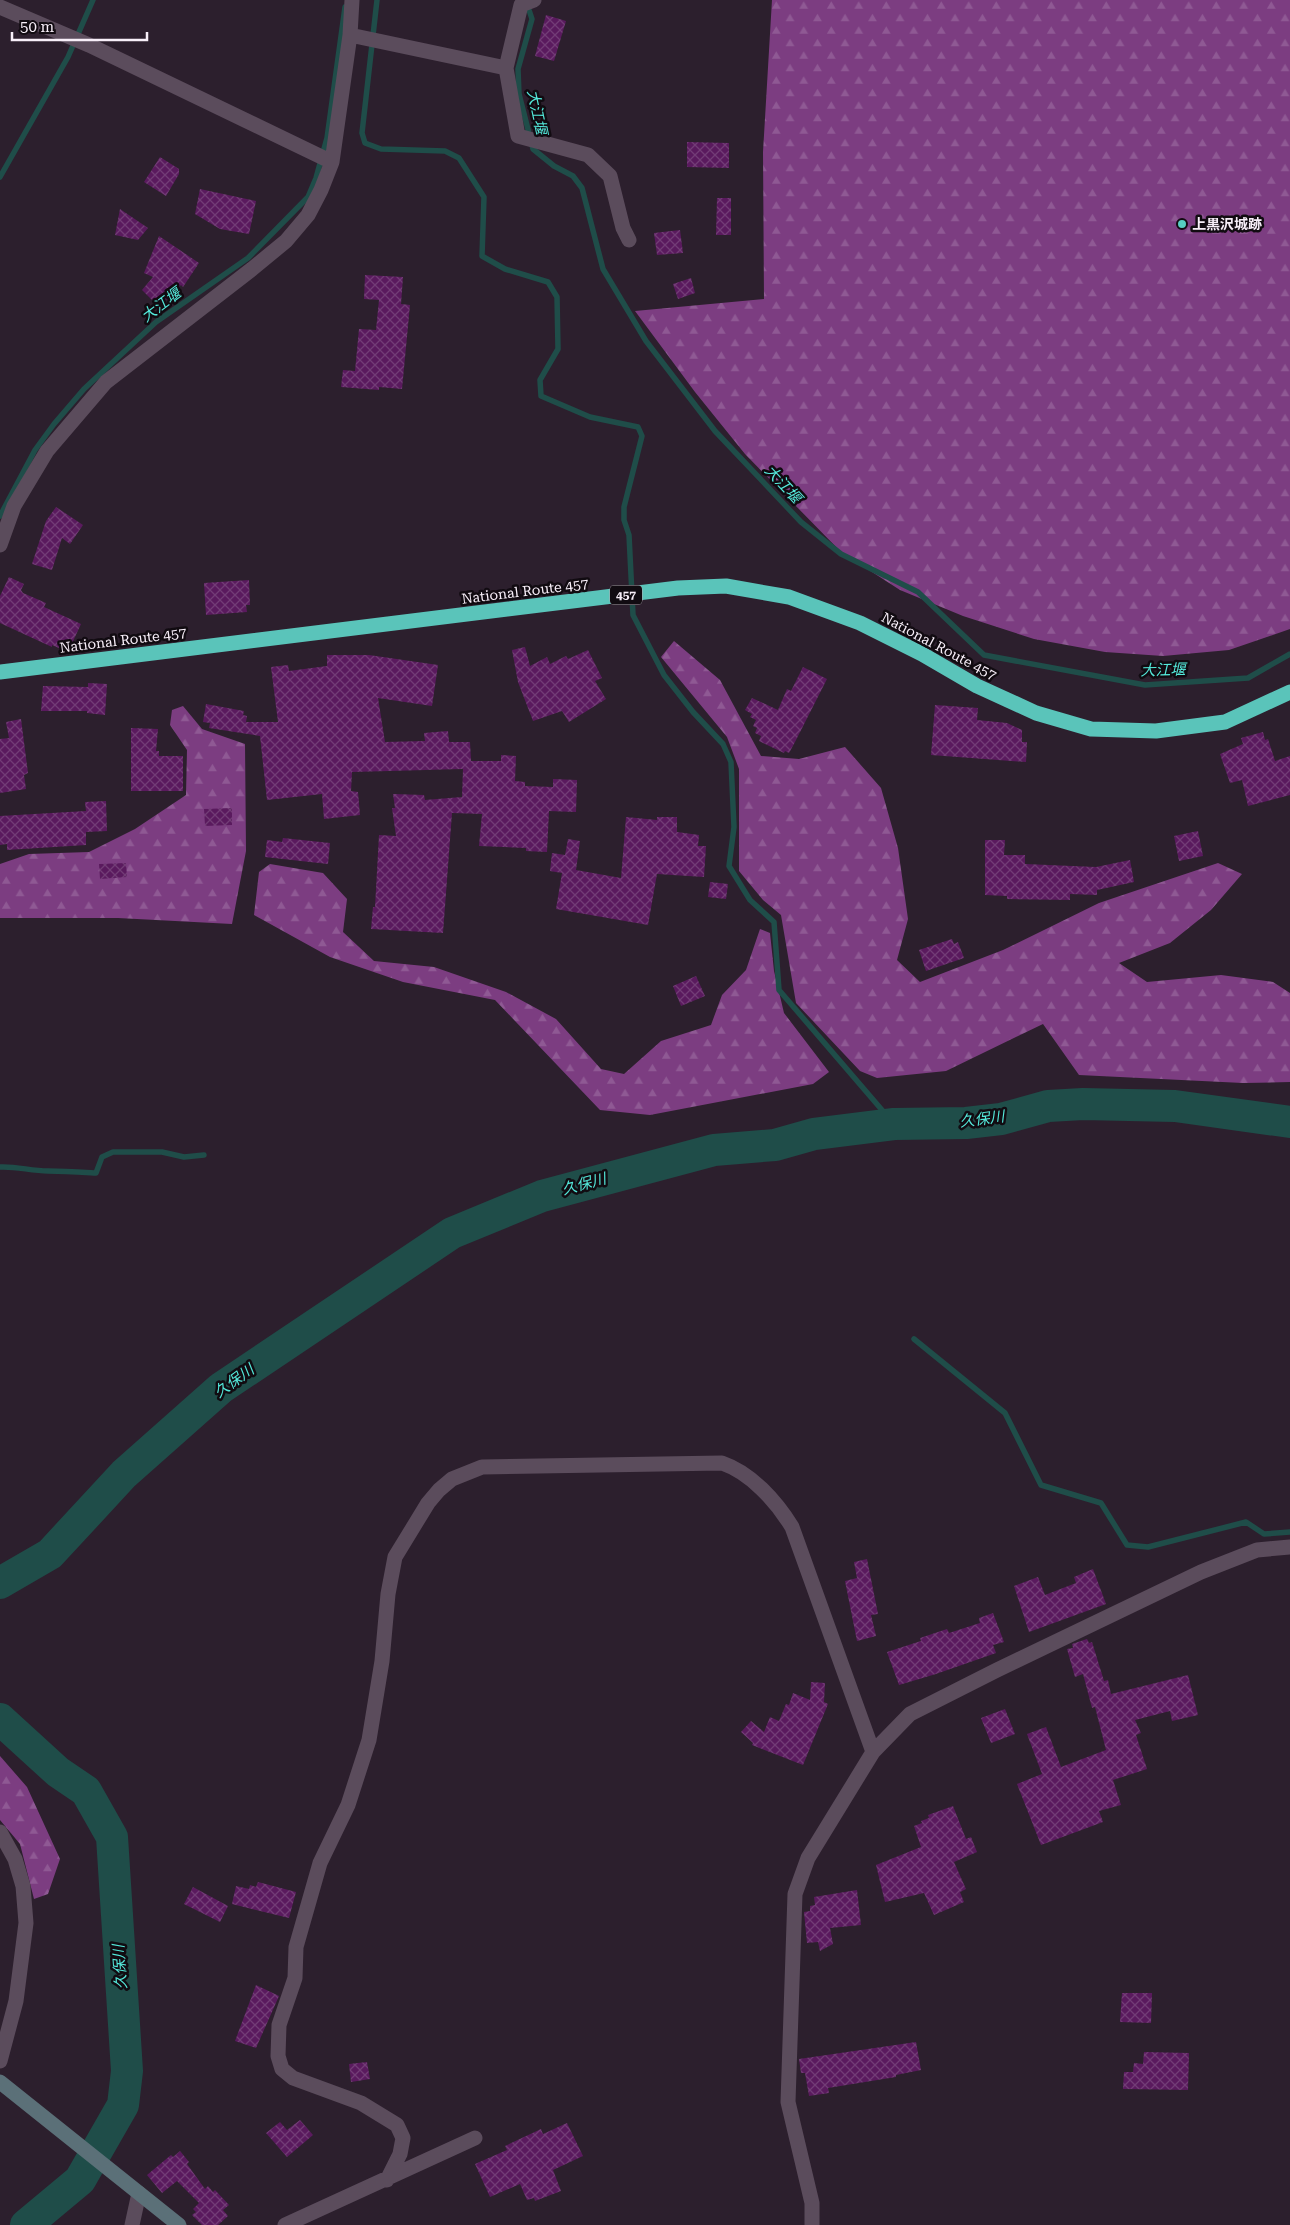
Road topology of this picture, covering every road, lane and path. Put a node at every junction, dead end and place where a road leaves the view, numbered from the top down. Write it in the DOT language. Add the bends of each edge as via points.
graph roads {
  1 [pos="352,0"];
  2 [pos="524,2"];
  3 [pos="0,7"];
  4 [pos="350,35"];
  5 [pos="506,68"];
  6 [pos="332,162"];
  7 [pos="629,240"];
  8 [pos="0,545"];
  9 [pos="0,672"];
  10 [pos="1290,692"];
  11 [pos="1290,1547"];
  12 [pos="873,1752"];
  13 [pos="0,1832"];
  14 [pos="0,2061"];
  15 [pos="0,2082"];
  16 [pos="476,2138"];
  17 [pos="387,2180"];
  18 [pos="139,2193"];
  19 [pos="132,2225"];
  20 [pos="179,2225"];
  21 [pos="286,2225"];
  22 [pos="812,2225"];
  1 -- 4 [label="street"];
  2 -- 5 [label="street"];
  3 -- 6 [label="street" via="89,45"];
  4 -- 5 [label="street"];
  4 -- 6 [label="street"];
  5 -- 7 [label="street" via="518,136 588,155 610,176"];
  6 -- 8 [label="street" via="308,215 286,241 106,382 47,451 14,506"];
  9 -- 10 [label="highway, National Route 457 / 457" via="678,588 726,586 789,596 860,623 977,686 1036,713 1091,729 1156,731 1225,722"];
  11 -- 12 [label="street" via="1257,1550 1201,1572 997,1670 910,1714"];
  12 -- 17 [label="street" via="792,1527 780,1508 738,1469 722,1463 482,1466 452,1479 428,1502 395,1557 369,1740 348,1805 320,1863 296,1947 296,1978 279,2025 278,2056 282,2069 293,2078 361,2103 397,2125 403,2138 400,2154"];
  12 -- 22 [label="street" via="808,1858 796,1894 788,2102 812,2203"];
  13 -- 14 [label="street" via="15,1859 23,1886 26,1923 16,2001"];
  15 -- 18 [label="street"];
  16 -- 17 [label="street"];
  17 -- 21 [label="street"];
  18 -- 19 [label="street"];
  18 -- 20 [label="street"];
}
